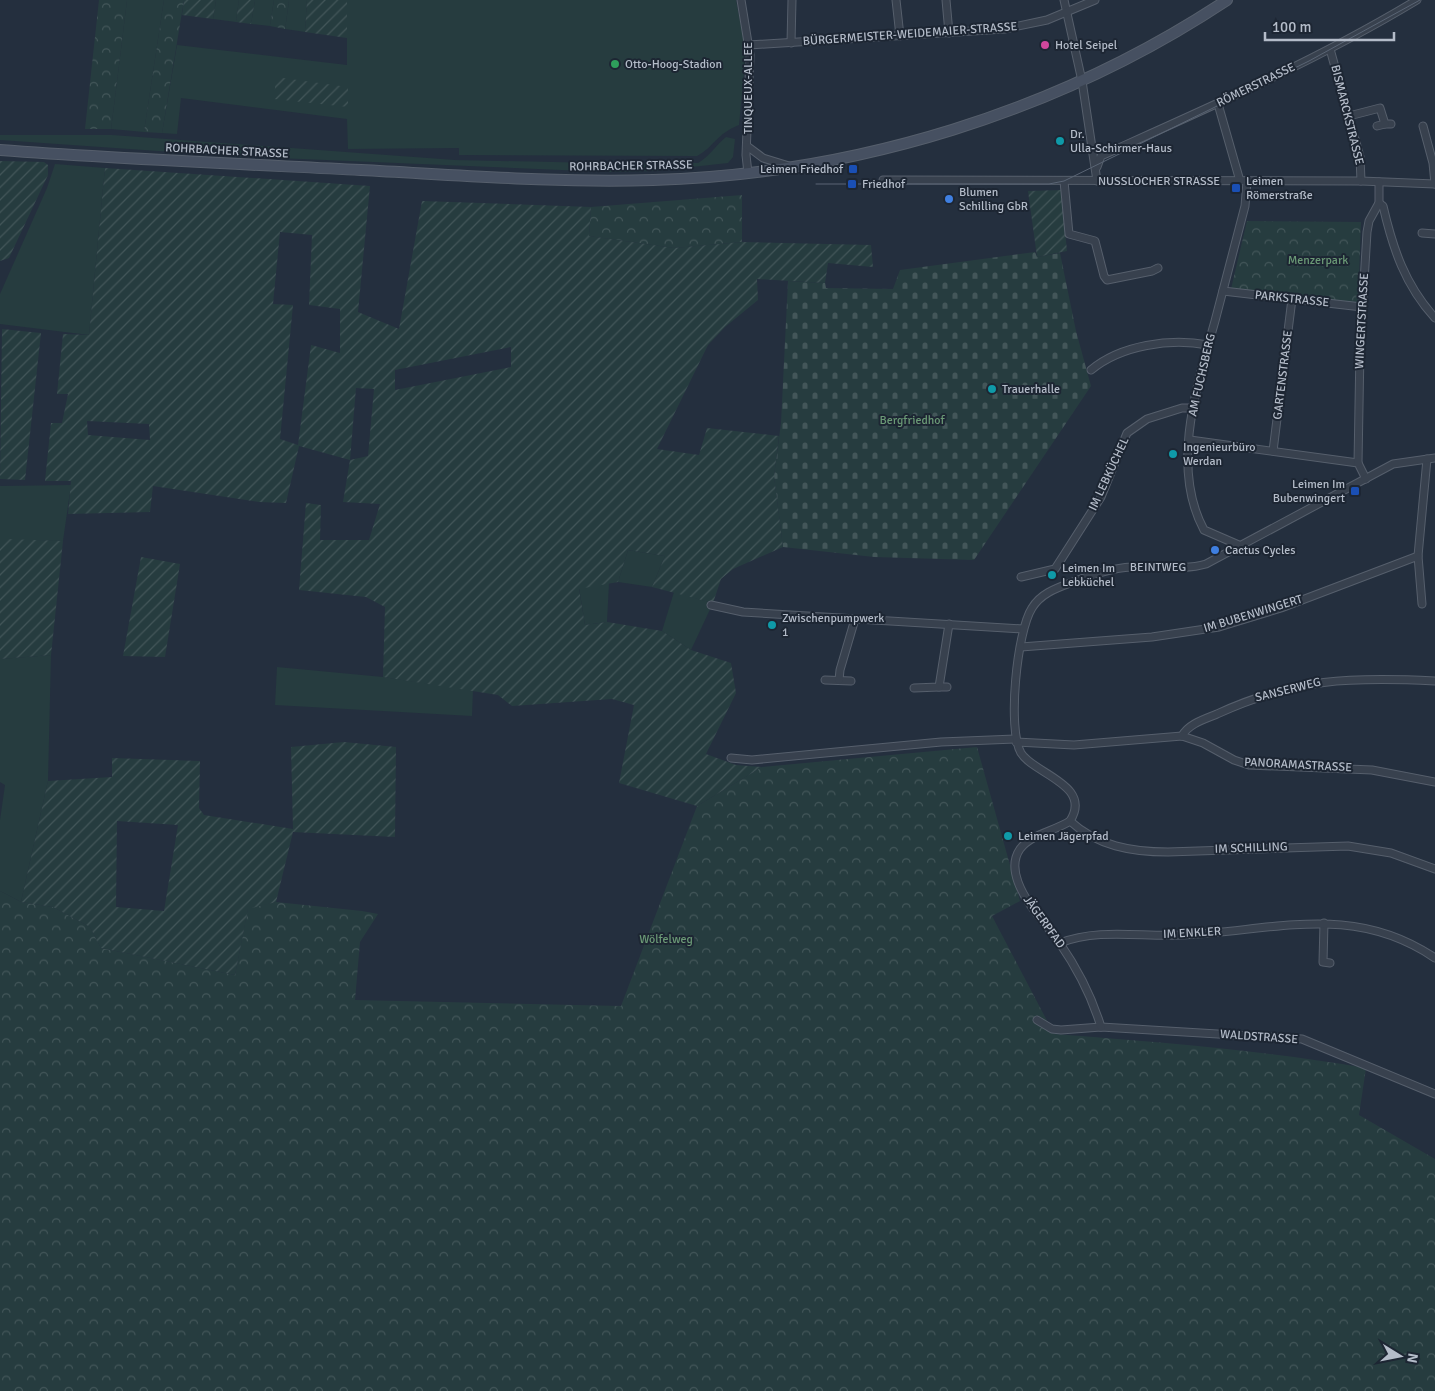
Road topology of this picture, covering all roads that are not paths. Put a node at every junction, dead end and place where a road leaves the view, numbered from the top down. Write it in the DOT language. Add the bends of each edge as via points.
graph roads {
  1 [pos="741,0"];
  2 [pos="792,0"];
  3 [pos="896,0"];
  4 [pos="946,0"];
  5 [pos="1064,0"];
  6 [pos="1095,0"];
  7 [pos="1227,0"];
  8 [pos="1416,0"];
  9 [pos="1066,13"];
  10 [pos="949,32"];
  11 [pos="900,36"];
  12 [pos="791,43"];
  13 [pos="750,46"];
  14 [pos="1330,49"];
  15 [pos="1082,81"];
  16 [pos="1218,104"];
  17 [pos="1349,116"];
  18 [pos="1377,126"];
  19 [pos="1423,126"];
  20 [pos="747,146"];
  21 [pos="0,150"];
  22 [pos="792,167"];
  23 [pos="1097,167"];
  24 [pos="748,173"];
  25 [pos="884,180"];
  26 [pos="1097,180"];
  27 [pos="1064,181"];
  28 [pos="1244,181"];
  29 [pos="1362,181"];
  30 [pos="1379,182"];
  31 [pos="1435,184"];
  32 [pos="1379,203"];
  33 [pos="1422,232"];
  34 [pos="1435,234"];
  35 [pos="1158,268"];
  36 [pos="1223,291"];
  37 [pos="1292,299"];
  38 [pos="1362,307"];
  39 [pos="1435,318"];
  40 [pos="1208,345"];
  41 [pos="1091,370"];
  42 [pos="1192,408"];
  43 [pos="1190,440"];
  44 [pos="1274,451"];
  45 [pos="1435,458"];
  46 [pos="1427,459"];
  47 [pos="1358,463"];
  48 [pos="1366,479"];
  49 [pos="1241,546"];
  50 [pos="1418,556"];
  51 [pos="1021,577"];
  52 [pos="1422,604"];
  53 [pos="711,605"];
  54 [pos="855,619"];
  55 [pos="950,624"];
  56 [pos="1023,629"];
  57 [pos="1020,647"];
  58 [pos="825,680"];
  59 [pos="839,680"];
  60 [pos="851,681"];
  61 [pos="1435,681"];
  62 [pos="914,688"];
  63 [pos="1182,736"];
  64 [pos="1016,741"];
  65 [pos="731,758"];
  66 [pos="1435,782"];
  67 [pos="1070,821"];
  68 [pos="1435,869"];
  69 [pos="1324,923"];
  70 [pos="1060,943"];
  71 [pos="1435,958"];
  72 [pos="1323,963"];
  73 [pos="1037,1020"];
  74 [pos="1102,1027"];
  75 [pos="1435,1094"];
  1 -- 13 [label="street, TINQUEUX-ALLEE"];
  2 -- 12 [label="street"];
  3 -- 11 [label="street"];
  4 -- 10 [label="street"];
  5 -- 9 [label="street"];
  6 -- 9 [label="street, BÜRGERMEISTER-WEIDEMAIER-STRASSE"];
  7 -- 15 [label="main road, ROHRBACHER STRASSE" via="1167,37"];
  8 -- 14 [label="street, RÖMERSTRASSE"];
  9 -- 10 [label="street, BÜRGERMEISTER-WEIDEMAIER-STRASSE" via="1013,28"];
  9 -- 15 [label="street"];
  10 -- 11 [label="street, BÜRGERMEISTER-WEIDEMAIER-STRASSE"];
  11 -- 12 [label="street, BÜRGERMEISTER-WEIDEMAIER-STRASSE"];
  12 -- 13 [label="street, BÜRGERMEISTER-WEIDEMAIER-STRASSE"];
  13 -- 20 [label="street, TINQUEUX-ALLEE"];
  14 -- 16 [label="street, RÖMERSTRASSE"];
  14 -- 17 [label="street, BISMARCKSTRASSE"];
  15 -- 22 [label="main road, ROHRBACHER STRASSE" via="1012,111 935,135"];
  15 -- 23 [label="street"];
  16 -- 23 [label="street, RÖMERSTRASSE" via="1101,156"];
  16 -- 28 [label="street"];
  17 -- 18 [label="street" via="1380,108 1388,124"];
  17 -- 29 [label="street, BISMARCKSTRASSE" via="1360,157"];
  19 -- 31 [label="street" via="1434,163"];
  20 -- 22 [label="street, TINQUEUX-ALLEE" via="763,158"];
  20 -- 24 [label="street, TINQUEUX-ALLEE"];
  21 -- 24 [label="main road, ROHRBACHER STRASSE" via="588,180 654,180"];
  22 -- 24 [label="main road, ROHRBACHER STRASSE"];
  23 -- 26 [label="street"];
  25 -- 27 [label="street, NUSSLOCHER STRASSE"];
  26 -- 27 [label="street, NUSSLOCHER STRASSE"];
  26 -- 28 [label="street, NUSSLOCHER STRASSE"];
  27 -- 35 [label="street" via="1069,234 1095,241 1107,280"];
  28 -- 29 [label="street, NUSSLOCHER STRASSE"];
  28 -- 36 [label="street, AM FUCHSBERG" via="1245,206"];
  29 -- 30 [label="street, NUSSLOCHER STRASSE"];
  30 -- 31 [label="street, NUSSLOCHER STRASSE"];
  30 -- 32 [label="street, WINGERTSTRASSE"];
  32 -- 38 [label="street, WINGERTSTRASSE" via="1368,225"];
  32 -- 39 [label="street" via="1383,206 1400,266 1414,292"];
  33 -- 34 [label="street"];
  36 -- 37 [label="street, PARKSTRASSE"];
  36 -- 40 [label="street, AM FUCHSBERG"];
  37 -- 38 [label="street, PARKSTRASSE"];
  37 -- 44 [label="street, GARTENSTRASSE"];
  38 -- 47 [label="street, WINGERTSTRASSE"];
  40 -- 41 [label="street" via="1190,342 1142,347 1115,355"];
  40 -- 42 [label="street, AM FUCHSBERG"];
  42 -- 43 [label="street, AM FUCHSBERG"];
  42 -- 51 [label="street, IM LEBKÜCHEL" via="1150,418 1129,432 1100,497 1055,569"];
  43 -- 44 [label="street"];
  43 -- 49 [label="street, AM FUCHSBERG" via="1188,476 1202,528 1210,535"];
  44 -- 47 [label="street"];
  45 -- 46 [label="street, BEINTWEG"];
  46 -- 48 [label="street, BEINTWEG" via="1393,464"];
  46 -- 50 [label="street"];
  47 -- 48 [label="street"];
  48 -- 49 [label="street, BEINTWEG"];
  49 -- 56 [label="street, BEINTWEG" via="1198,567 1122,568 1054,589 1035,604"];
  50 -- 52 [label="street"];
  50 -- 57 [label="street, IM BUBENWINGERT" via="1281,608 1219,627 1152,637"];
  53 -- 54 [label="street" via="738,611"];
  54 -- 55 [label="street"];
  54 -- 59 [label="street"];
  55 -- 56 [label="street"];
  55 -- 62 [label="street" via="942,687"];
  56 -- 57 [label="street, BEINTWEG"];
  57 -- 64 [label="street, BEINTWEG" via="1014,714"];
  58 -- 59 [label="street"];
  59 -- 60 [label="street"];
  61 -- 63 [label="street, SANSERWEG" via="1366,678 1313,683 1230,708 1193,725"];
  63 -- 64 [label="street, PANORAMASTRASSE" via="1074,745"];
  63 -- 66 [label="street, PANORAMASTRASSE" via="1249,764 1372,770"];
  64 -- 65 [label="street" via="934,743 752,760"];
  64 -- 67 [label="street" via="1027,760 1068,788 1074,805"];
  67 -- 68 [label="street, IM SCHILLING" via="1100,841 1141,850 1168,852 1348,846 1390,853"];
  67 -- 70 [label="street, JÄGERPFAD" via="1028,842 1014,864 1023,893"];
  69 -- 70 [label="street, IM ENKLER" via="1291,923 1191,935 1094,935"];
  69 -- 71 [label="street, IM ENKLER" via="1376,932"];
  69 -- 72 [label="street"];
  70 -- 74 [label="street, JÄGERPFAD" via="1086,986"];
  73 -- 74 [label="street" via="1059,1030"];
  74 -- 75 [label="street, WALDSTRASSE" via="1302,1039"];
}
